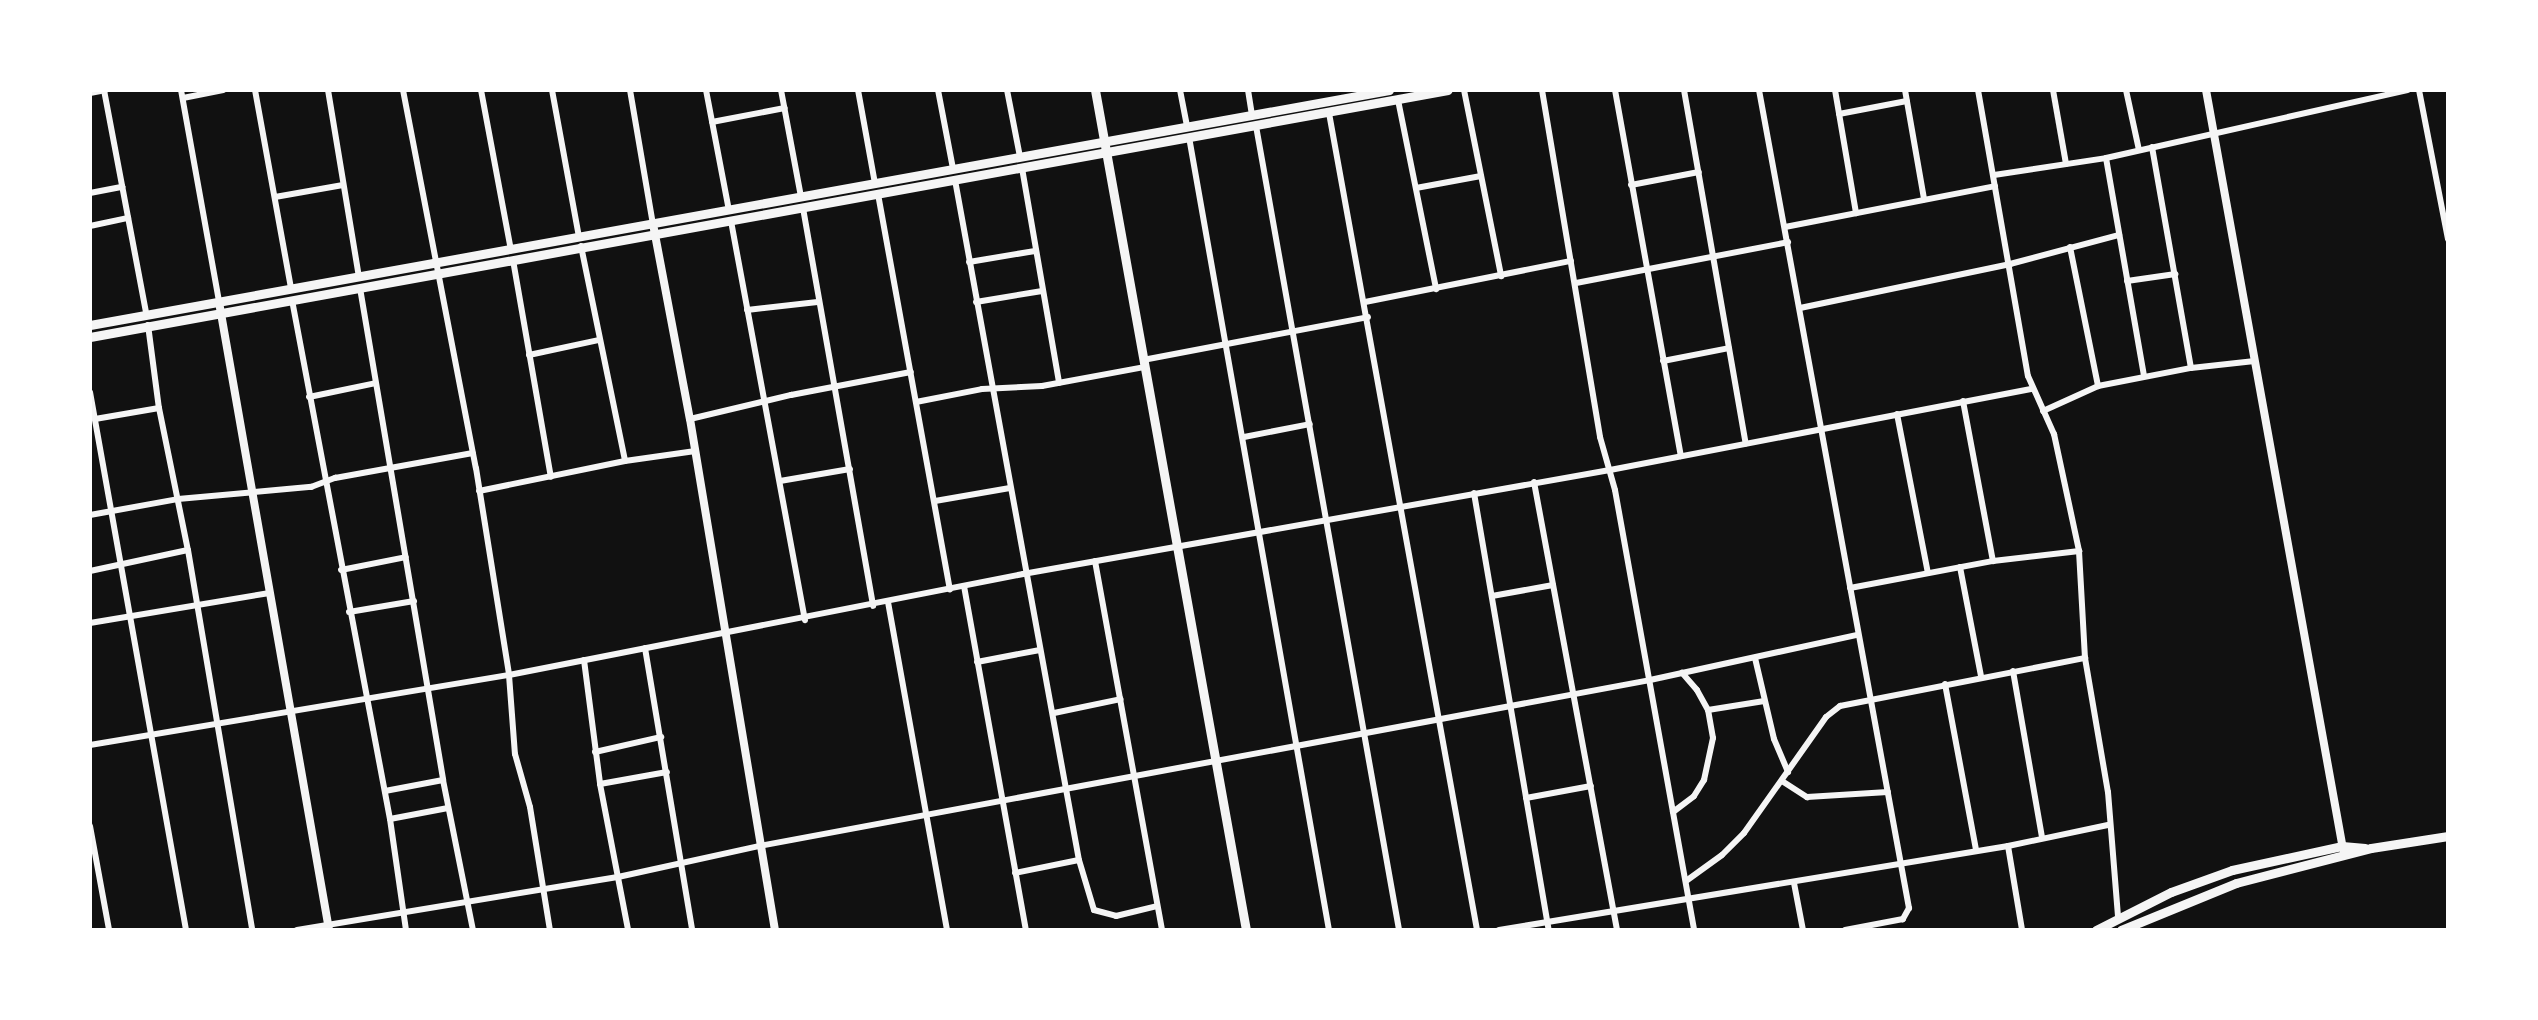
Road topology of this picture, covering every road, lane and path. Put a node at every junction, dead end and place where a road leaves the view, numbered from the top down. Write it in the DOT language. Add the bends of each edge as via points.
graph roads {
  1 [pos="105,90"];
  2 [pos="223,90"];
  3 [pos="255,90"];
  4 [pos="328,90"];
  5 [pos="403,90"];
  6 [pos="481,90"];
  7 [pos="552,90"];
  8 [pos="630,90"];
  9 [pos="706,90"];
  10 [pos="781,90"];
  11 [pos="858,90"];
  12 [pos="938,90"];
  13 [pos="1007,90"];
  14 [pos="1095,90"];
  15 [pos="1180,90"];
  16 [pos="1248,90"];
  17 [pos="1389,90"];
  18 [pos="1448,90"];
  19 [pos="1464,90"];
  20 [pos="1542,90"];
  21 [pos="1615,90"];
  22 [pos="1684,90"];
  23 [pos="1759,90"];
  24 [pos="1835,90"];
  25 [pos="1905,90"];
  26 [pos="1978,90"];
  27 [pos="2053,90"];
  28 [pos="2126,90"];
  29 [pos="2206,90"];
  30 [pos="2407,90"];
  31 [pos="2419,90"];
  32 [pos="90,93"];
  33 [pos="182,94"];
  34 [pos="1326,95"];
  35 [pos="1398,100"];
  36 [pos="1907,101"];
  37 [pos="785,108"];
  38 [pos="1329,113"];
  39 [pos="1252,114"];
  40 [pos="1839,114"];
  41 [pos="712,122"];
  42 [pos="1187,126"];
  43 [pos="1256,126"];
  44 [pos="2214,134"];
  45 [pos="1189,137"];
  46 [pos="1105,141"];
  47 [pos="2152,147"];
  48 [pos="2139,150"];
  49 [pos="1107,152"];
  50 [pos="1020,157"];
  51 [pos="2106,158"];
  52 [pos="2066,164"];
  53 [pos="1022,168"];
  54 [pos="1699,172"];
  55 [pos="954,175"];
  56 [pos="1994,175"];
  57 [pos="1481,176"];
  58 [pos="343,185"];
  59 [pos="1631,185"];
  60 [pos="1995,186"];
  61 [pos="122,187"];
  62 [pos="1416,188"];
  63 [pos="876,189"];
  64 [pos="90,193"];
  65 [pos="275,197"];
  66 [pos="801,197"];
  67 [pos="1924,199"];
  68 [pos="803,208"];
  69 [pos="1856,213"];
  70 [pos="730,216"];
  71 [pos="128,218"];
  72 [pos="90,226"];
  73 [pos="1785,227"];
  74 [pos="653,229"];
  75 [pos="2119,235"];
  76 [pos="2448,239"];
  77 [pos="580,242"];
  78 [pos="1788,242"];
  79 [pos="2070,247"];
  80 [pos="1035,251"];
  81 [pos="512,255"];
  82 [pos="1713,256"];
  83 [pos="1571,261"];
  84 [pos="969,262"];
  85 [pos="436,263"];
  86 [pos="2010,264"];
  87 [pos="1646,268"];
  88 [pos="2175,274"];
  89 [pos="437,275"];
  90 [pos="1501,276"];
  91 [pos="2127,281"];
  92 [pos="360,283"];
  93 [pos="1576,283"];
  94 [pos="291,288"];
  95 [pos="1436,289"];
  96 [pos="1042,291"];
  97 [pos="292,300"];
  98 [pos="219,302"];
  99 [pos="818,302"];
  100 [pos="976,302"];
  101 [pos="1365,302"];
  102 [pos="1800,308"];
  103 [pos="747,310"];
  104 [pos="146,313"];
  105 [pos="222,313"];
  106 [pos="1368,317"];
  107 [pos="90,325"];
  108 [pos="148,325"];
  109 [pos="1294,332"];
  110 [pos="90,337"];
  111 [pos="599,340"];
  112 [pos="1225,344"];
  113 [pos="1729,348"];
  114 [pos="529,355"];
  115 [pos="1663,361"];
  116 [pos="2255,361"];
  117 [pos="1144,364"];
  118 [pos="2191,368"];
  119 [pos="911,372"];
  120 [pos="2144,376"];
  121 [pos="376,383"];
  122 [pos="1059,383"];
  123 [pos="2098,386"];
  124 [pos="835,387"];
  125 [pos="992,388"];
  126 [pos="2032,389"];
  127 [pos="90,392"];
  128 [pos="309,397"];
  129 [pos="1963,401"];
  130 [pos="764,402"];
  131 [pos="916,402"];
  132 [pos="159,408"];
  133 [pos="2043,411"];
  134 [pos="1897,414"];
  135 [pos="95,419"];
  136 [pos="690,419"];
  137 [pos="1310,424"];
  138 [pos="1823,429"];
  139 [pos="1244,437"];
  140 [pos="1746,444"];
  141 [pos="695,451"];
  142 [pos="473,453"];
  143 [pos="1681,456"];
  144 [pos="625,461"];
  145 [pos="391,468"];
  146 [pos="850,469"];
  147 [pos="1610,470"];
  148 [pos="551,477"];
  149 [pos="780,481"];
  150 [pos="1534,482"];
  151 [pos="325,483"];
  152 [pos="1010,488"];
  153 [pos="479,491"];
  154 [pos="1474,493"];
  155 [pos="254,494"];
  156 [pos="178,499"];
  157 [pos="935,501"];
  158 [pos="1399,507"];
  159 [pos="110,511"];
  160 [pos="90,515"];
  161 [pos="1326,519"];
  162 [pos="1258,532"];
  163 [pos="1177,546"];
  164 [pos="188,550"];
  165 [pos="2079,551"];
  166 [pos="406,557"];
  167 [pos="1095,561"];
  168 [pos="1993,561"];
  169 [pos="121,564"];
  170 [pos="1960,567"];
  171 [pos="341,570"];
  172 [pos="90,571"];
  173 [pos="1928,573"];
  174 [pos="1026,574"];
  175 [pos="1553,585"];
  176 [pos="964,586"];
  177 [pos="1850,588"];
  178 [pos="950,589"];
  179 [pos="270,593"];
  180 [pos="1492,596"];
  181 [pos="414,601"];
  182 [pos="888,602"];
  183 [pos="198,605"];
  184 [pos="873,606"];
  185 [pos="349,612"];
  186 [pos="130,616"];
  187 [pos="805,620"];
  188 [pos="90,623"];
  189 [pos="724,635"];
  190 [pos="1857,635"];
  191 [pos="645,648"];
  192 [pos="1040,650"];
  193 [pos="1755,658"];
  194 [pos="2085,658"];
  195 [pos="584,660"];
  196 [pos="977,662"];
  197 [pos="2013,671"];
  198 [pos="1682,673"];
  199 [pos="509,675"];
  200 [pos="1981,676"];
  201 [pos="1650,680"];
  202 [pos="1945,684"];
  203 [pos="430,689"];
  204 [pos="1574,695"];
  205 [pos="364,699"];
  206 [pos="1121,699"];
  207 [pos="1869,699"];
  208 [pos="1764,701"];
  209 [pos="1511,706"];
  210 [pos="1708,710"];
  211 [pos="292,712"];
  212 [pos="1054,713"];
  213 [pos="1437,720"];
  214 [pos="215,724"];
  215 [pos="152,734"];
  216 [pos="1363,735"];
  217 [pos="661,737"];
  218 [pos="90,745"];
  219 [pos="1296,746"];
  220 [pos="595,752"];
  221 [pos="1216,761"];
  222 [pos="667,772"];
  223 [pos="1788,772"];
  224 [pos="1135,776"];
  225 [pos="443,780"];
  226 [pos="1782,781"];
  227 [pos="600,784"];
  228 [pos="1591,786"];
  229 [pos="1067,790"];
  230 [pos="385,791"];
  231 [pos="1888,792"];
  232 [pos="1526,798"];
  233 [pos="1002,802"];
  234 [pos="448,808"];
  235 [pos="1673,812"];
  236 [pos="926,816"];
  237 [pos="390,819"];
  238 [pos="2108,825"];
  239 [pos="90,826"];
  240 [pos="2448,836"];
  241 [pos="2042,838"];
  242 [pos="759,846"];
  243 [pos="2008,846"];
  244 [pos="2342,846"];
  245 [pos="2371,848"];
  246 [pos="1976,850"];
  247 [pos="2344,857"];
  248 [pos="1079,860"];
  249 [pos="1902,862"];
  250 [pos="682,864"];
  251 [pos="1015,873"];
  252 [pos="618,877"];
  253 [pos="1686,881"];
  254 [pos="1794,883"];
  255 [pos="543,890"];
  256 [pos="1689,899"];
  257 [pos="468,900"];
  258 [pos="1157,906"];
  259 [pos="1613,909"];
  260 [pos="402,912"];
  261 [pos="2118,916"];
  262 [pos="1547,921"];
  263 [pos="328,927"];
  264 [pos="109,930"];
  265 [pos="186,930"];
  266 [pos="252,930"];
  267 [pos="297,930"];
  268 [pos="406,930"];
  269 [pos="473,930"];
  270 [pos="550,930"];
  271 [pos="628,930"];
  272 [pos="692,930"];
  273 [pos="775,930"];
  274 [pos="947,930"];
  275 [pos="1026,930"];
  276 [pos="1162,930"];
  277 [pos="1246,930"];
  278 [pos="1329,930"];
  279 [pos="1399,930"];
  280 [pos="1477,930"];
  281 [pos="1499,930"];
  282 [pos="1549,930"];
  283 [pos="1617,930"];
  284 [pos="1694,930"];
  285 [pos="1803,930"];
  286 [pos="1845,930"];
  287 [pos="2022,930"];
  288 [pos="2096,930"];
  289 [pos="2121,930"];
  1 -- 32 [label="street"];
  1 -- 61 [label="street"];
  2 -- 33 [label="street"];
  3 -- 65 [label="street"];
  4 -- 58 [label="street"];
  5 -- 85 [label="street"];
  6 -- 81 [label="street"];
  7 -- 77 [label="street"];
  8 -- 74 [label="street"];
  9 -- 41 [label="street"];
  10 -- 37 [label="street"];
  11 -- 63 [label="street"];
  12 -- 55 [label="street"];
  13 -- 50 [label="street"];
  14 -- 46 [label="main road"];
  15 -- 42 [label="street"];
  16 -- 39 [label="street"];
  17 -- 34 [label="main road"];
  18 -- 35 [label="main road"];
  19 -- 57 [label="street"];
  20 -- 83 [label="street"];
  21 -- 59 [label="street"];
  22 -- 54 [label="street"];
  23 -- 73 [label="street"];
  24 -- 40 [label="street"];
  25 -- 36 [label="street"];
  26 -- 56 [label="street"];
  27 -- 52 [label="street"];
  28 -- 48 [label="street"];
  29 -- 44 [label="street"];
  30 -- 44 [label="street"];
  31 -- 76 [label="street"];
  33 -- 98 [label="street"];
  34 -- 39 [label="main road"];
  35 -- 38 [label="main road"];
  35 -- 62 [label="street"];
  36 -- 40 [label="street"];
  36 -- 67 [label="street"];
  37 -- 41 [label="street"];
  37 -- 66 [label="street"];
  38 -- 43 [label="main road"];
  38 -- 101 [label="street"];
  39 -- 42 [label="main road"];
  40 -- 69 [label="street"];
  41 -- 70 [label="street"];
  42 -- 46 [label="main road"];
  43 -- 45 [label="main road"];
  43 -- 109 [label="street"];
  44 -- 47 [label="street"];
  44 -- 116 [label="street"];
  45 -- 49 [label="main road"];
  45 -- 112 [label="street"];
  46 -- 49 [label="main road"];
  46 -- 50 [label="main road"];
  47 -- 48 [label="street"];
  47 -- 88 [label="street"];
  48 -- 51 [label="street"];
  49 -- 53 [label="main road"];
  49 -- 117 [label="main road"];
  50 -- 55 [label="main road"];
  51 -- 52 [label="street"];
  51 -- 75 [label="street"];
  52 -- 56 [label="street"];
  53 -- 55 [label="main road"];
  53 -- 80 [label="street"];
  54 -- 59 [label="street"];
  54 -- 82 [label="street"];
  55 -- 63 [label="main road"];
  55 -- 84 [label="street"];
  56 -- 60 [label="street"];
  57 -- 62 [label="street"];
  57 -- 90 [label="street"];
  58 -- 65 [label="street"];
  58 -- 92 [label="street"];
  59 -- 87 [label="street"];
  60 -- 67 [label="street"];
  60 -- 86 [label="street"];
  61 -- 64 [label="street"];
  61 -- 71 [label="street"];
  62 -- 95 [label="street"];
  63 -- 66 [label="main road"];
  63 -- 68 [label="main road"];
  63 -- 119 [label="street"];
  65 -- 94 [label="street"];
  66 -- 70 [label="main road"];
  67 -- 69 [label="street"];
  68 -- 70 [label="main road"];
  68 -- 99 [label="street"];
  69 -- 73 [label="street"];
  70 -- 74 [label="main road"];
  70 -- 103 [label="street"];
  71 -- 72 [label="street"];
  71 -- 104 [label="street"];
  73 -- 78 [label="street"];
  74 -- 77 [label="main road"];
  74 -- 136 [label="street"];
  75 -- 79 [label="street"];
  75 -- 91 [label="street"];
  77 -- 81 [label="main road"];
  77 -- 111 [label="street"];
  78 -- 82 [label="street"];
  78 -- 102 [label="street"];
  79 -- 86 [label="street"];
  79 -- 123 [label="street"];
  80 -- 84 [label="street"];
  80 -- 96 [label="street"];
  81 -- 85 [label="main road"];
  81 -- 89 [label="main road"];
  81 -- 114 [label="street"];
  82 -- 87 [label="street"];
  82 -- 113 [label="street"];
  83 -- 90 [label="street"];
  83 -- 93 [label="street"];
  84 -- 100 [label="street"];
  85 -- 89 [label="street"];
  85 -- 92 [label="main road"];
  86 -- 102 [label="street"];
  86 -- 126 [label="street"];
  87 -- 93 [label="street"];
  87 -- 115 [label="street"];
  88 -- 91 [label="street"];
  88 -- 118 [label="street"];
  89 -- 92 [label="main road"];
  89 -- 142 [label="street"];
  90 -- 95 [label="street"];
  91 -- 120 [label="street"];
  92 -- 94 [label="main road"];
  92 -- 97 [label="main road"];
  92 -- 121 [label="street"];
  93 -- 147 [label="street"];
  94 -- 98 [label="main road"];
  95 -- 101 [label="street"];
  96 -- 100 [label="street"];
  96 -- 122 [label="street"];
  97 -- 105 [label="main road"];
  97 -- 128 [label="street"];
  98 -- 104 [label="main road"];
  98 -- 105 [label="street"];
  99 -- 103 [label="street"];
  99 -- 124 [label="street"];
  100 -- 125 [label="street"];
  101 -- 106 [label="street"];
  102 -- 138 [label="street"];
  103 -- 130 [label="street"];
  104 -- 107 [label="main road"];
  105 -- 108 [label="main road"];
  105 -- 155 [label="street"];
  106 -- 109 [label="street"];
  106 -- 158 [label="street"];
  108 -- 110 [label="main road"];
  108 -- 132 [label="street"];
  109 -- 112 [label="street"];
  109 -- 137 [label="street"];
  111 -- 114 [label="street"];
  111 -- 144 [label="street"];
  112 -- 117 [label="street"];
  112 -- 139 [label="street"];
  113 -- 115 [label="street"];
  113 -- 140 [label="street"];
  114 -- 148 [label="street"];
  115 -- 143 [label="street"];
  116 -- 118 [label="street"];
  116 -- 244 [label="street"];
  117 -- 122 [label="street"];
  117 -- 163 [label="main road"];
  118 -- 120 [label="street"];
  119 -- 124 [label="street"];
  119 -- 131 [label="street"];
  120 -- 123 [label="street"];
  121 -- 128 [label="street"];
  121 -- 145 [label="street"];
  122 -- 125 [label="street"];
  123 -- 133 [label="street"];
  124 -- 130 [label="street"];
  124 -- 146 [label="street"];
  125 -- 131 [label="street"];
  125 -- 152 [label="street"];
  126 -- 129 [label="street"];
  126 -- 133 [label="street"];
  127 -- 135 [label="street"];
  128 -- 151 [label="street"];
  129 -- 134 [label="street"];
  129 -- 168 [label="street"];
  130 -- 136 [label="street"];
  130 -- 149 [label="street"];
  131 -- 157 [label="street"];
  132 -- 135 [label="street"];
  132 -- 156 [label="street"];
  133 -- 165 [label="street" via="2058,447"];
  134 -- 138 [label="street"];
  134 -- 173 [label="street"];
  135 -- 159 [label="street"];
  136 -- 141 [label="street"];
  137 -- 139 [label="street"];
  137 -- 161 [label="street"];
  138 -- 140 [label="street"];
  138 -- 177 [label="street"];
  139 -- 162 [label="street"];
  140 -- 143 [label="street"];
  141 -- 144 [label="street"];
  141 -- 189 [label="street"];
  142 -- 145 [label="street"];
  142 -- 153 [label="street"];
  143 -- 147 [label="street"];
  144 -- 148 [label="street"];
  145 -- 151 [label="street"];
  145 -- 166 [label="street"];
  146 -- 149 [label="street"];
  146 -- 184 [label="street"];
  147 -- 150 [label="street"];
  147 -- 201 [label="street"];
  148 -- 153 [label="street"];
  149 -- 187 [label="street"];
  150 -- 154 [label="street"];
  150 -- 175 [label="street"];
  151 -- 155 [label="street"];
  151 -- 171 [label="street"];
  152 -- 157 [label="street"];
  152 -- 174 [label="street"];
  153 -- 199 [label="street"];
  154 -- 158 [label="street"];
  154 -- 180 [label="street"];
  155 -- 156 [label="street"];
  155 -- 179 [label="street"];
  156 -- 159 [label="street"];
  156 -- 164 [label="street"];
  157 -- 178 [label="street"];
  158 -- 161 [label="street"];
  158 -- 213 [label="street"];
  159 -- 160 [label="street"];
  159 -- 169 [label="street"];
  161 -- 162 [label="street"];
  161 -- 216 [label="street"];
  162 -- 163 [label="street"];
  162 -- 219 [label="street"];
  163 -- 167 [label="street"];
  163 -- 221 [label="main road"];
  164 -- 169 [label="street"];
  164 -- 183 [label="street"];
  165 -- 168 [label="street"];
  165 -- 194 [label="street"];
  166 -- 171 [label="street"];
  166 -- 181 [label="street"];
  167 -- 174 [label="street"];
  167 -- 206 [label="street"];
  168 -- 170 [label="street"];
  169 -- 172 [label="street"];
  169 -- 186 [label="street"];
  170 -- 173 [label="street"];
  170 -- 200 [label="street"];
  171 -- 185 [label="street"];
  173 -- 177 [label="street"];
  174 -- 176 [label="street"];
  174 -- 192 [label="street"];
  175 -- 180 [label="street"];
  175 -- 204 [label="street"];
  176 -- 178 [label="street"];
  176 -- 196 [label="street"];
  177 -- 190 [label="street"];
  178 -- 182 [label="street"];
  179 -- 183 [label="street"];
  179 -- 211 [label="street"];
  180 -- 209 [label="street"];
  181 -- 185 [label="street"];
  181 -- 203 [label="street"];
  182 -- 184 [label="street"];
  182 -- 236 [label="street"];
  183 -- 186 [label="street"];
  183 -- 214 [label="street"];
  184 -- 187 [label="street"];
  185 -- 205 [label="street"];
  186 -- 188 [label="street"];
  186 -- 215 [label="street"];
  187 -- 189 [label="street"];
  189 -- 191 [label="street"];
  189 -- 242 [label="street"];
  190 -- 193 [label="street"];
  190 -- 207 [label="street"];
  191 -- 195 [label="street"];
  191 -- 217 [label="street"];
  192 -- 196 [label="street"];
  192 -- 212 [label="street"];
  193 -- 198 [label="street"];
  193 -- 208 [label="street"];
  194 -- 197 [label="street"];
  194 -- 238 [label="street" via="2108,792"];
  195 -- 199 [label="street"];
  195 -- 220 [label="street"];
  196 -- 233 [label="street"];
  197 -- 200 [label="street"];
  197 -- 241 [label="street"];
  198 -- 201 [label="street"];
  198 -- 210 [label="street"];
  199 -- 203 [label="street"];
  199 -- 255 [label="street" via="515,754 530,807"];
  200 -- 202 [label="street"];
  201 -- 204 [label="street"];
  201 -- 235 [label="street"];
  202 -- 207 [label="street"];
  202 -- 246 [label="street"];
  203 -- 205 [label="street"];
  203 -- 225 [label="street"];
  204 -- 209 [label="street"];
  204 -- 228 [label="street"];
  205 -- 211 [label="street"];
  205 -- 230 [label="street"];
  206 -- 212 [label="street"];
  206 -- 224 [label="street"];
  207 -- 223 [label="street" via="1833,711"];
  207 -- 231 [label="street"];
  208 -- 210 [label="street"];
  208 -- 223 [label="street"];
  209 -- 213 [label="street"];
  209 -- 232 [label="street"];
  210 -- 235 [label="street" via="1713,738 1704,780"];
  211 -- 214 [label="street"];
  211 -- 263 [label="street"];
  212 -- 229 [label="street"];
  213 -- 216 [label="street"];
  213 -- 280 [label="street"];
  214 -- 215 [label="street"];
  214 -- 266 [label="street"];
  215 -- 218 [label="street"];
  215 -- 265 [label="street"];
  216 -- 219 [label="street"];
  216 -- 279 [label="street"];
  217 -- 220 [label="street"];
  217 -- 222 [label="street"];
  219 -- 221 [label="street"];
  219 -- 278 [label="street"];
  220 -- 227 [label="street"];
  221 -- 224 [label="street"];
  221 -- 277 [label="main road"];
  222 -- 227 [label="street"];
  222 -- 250 [label="street"];
  223 -- 226 [label="street"];
  224 -- 229 [label="street"];
  224 -- 258 [label="street"];
  225 -- 230 [label="street"];
  225 -- 234 [label="street"];
  226 -- 231 [label="street" via="1807,797"];
  226 -- 253 [label="street" via="1737,841"];
  227 -- 252 [label="street"];
  228 -- 232 [label="street"];
  228 -- 259 [label="street"];
  229 -- 233 [label="street"];
  229 -- 248 [label="street"];
  230 -- 237 [label="street"];
  231 -- 249 [label="street"];
  232 -- 262 [label="street"];
  233 -- 236 [label="street"];
  233 -- 251 [label="street"];
  234 -- 237 [label="street"];
  234 -- 257 [label="street"];
  235 -- 253 [label="street"];
  236 -- 242 [label="street"];
  236 -- 274 [label="street"];
  237 -- 260 [label="street"];
  238 -- 241 [label="street"];
  238 -- 261 [label="street"];
  239 -- 264 [label="street"];
  240 -- 245 [label="main road"];
  241 -- 243 [label="street"];
  242 -- 250 [label="street"];
  242 -- 273 [label="street"];
  243 -- 246 [label="street"];
  243 -- 287 [label="street"];
  244 -- 245 [label="main road"];
  244 -- 247 [label="street"];
  244 -- 261 [label="main road" via="2232,870"];
  245 -- 247 [label="main road"];
  246 -- 249 [label="street"];
  247 -- 289 [label="main road" via="2236,883"];
  248 -- 251 [label="street"];
  248 -- 258 [label="street" via="1094,910 1116,916"];
  249 -- 254 [label="street"];
  249 -- 286 [label="street" via="1908,914"];
  250 -- 252 [label="street"];
  250 -- 272 [label="street"];
  251 -- 275 [label="street"];
  252 -- 255 [label="street"];
  252 -- 271 [label="street"];
  253 -- 256 [label="street"];
  254 -- 256 [label="street"];
  254 -- 285 [label="street"];
  255 -- 257 [label="street"];
  255 -- 270 [label="street"];
  256 -- 259 [label="street"];
  256 -- 284 [label="street"];
  257 -- 260 [label="street"];
  257 -- 269 [label="street"];
  258 -- 276 [label="street"];
  259 -- 262 [label="street"];
  259 -- 283 [label="street"];
  260 -- 263 [label="street"];
  260 -- 268 [label="street"];
  261 -- 288 [label="main road"];
  262 -- 281 [label="street"];
  262 -- 282 [label="street"];
  263 -- 267 [label="street"];
}
